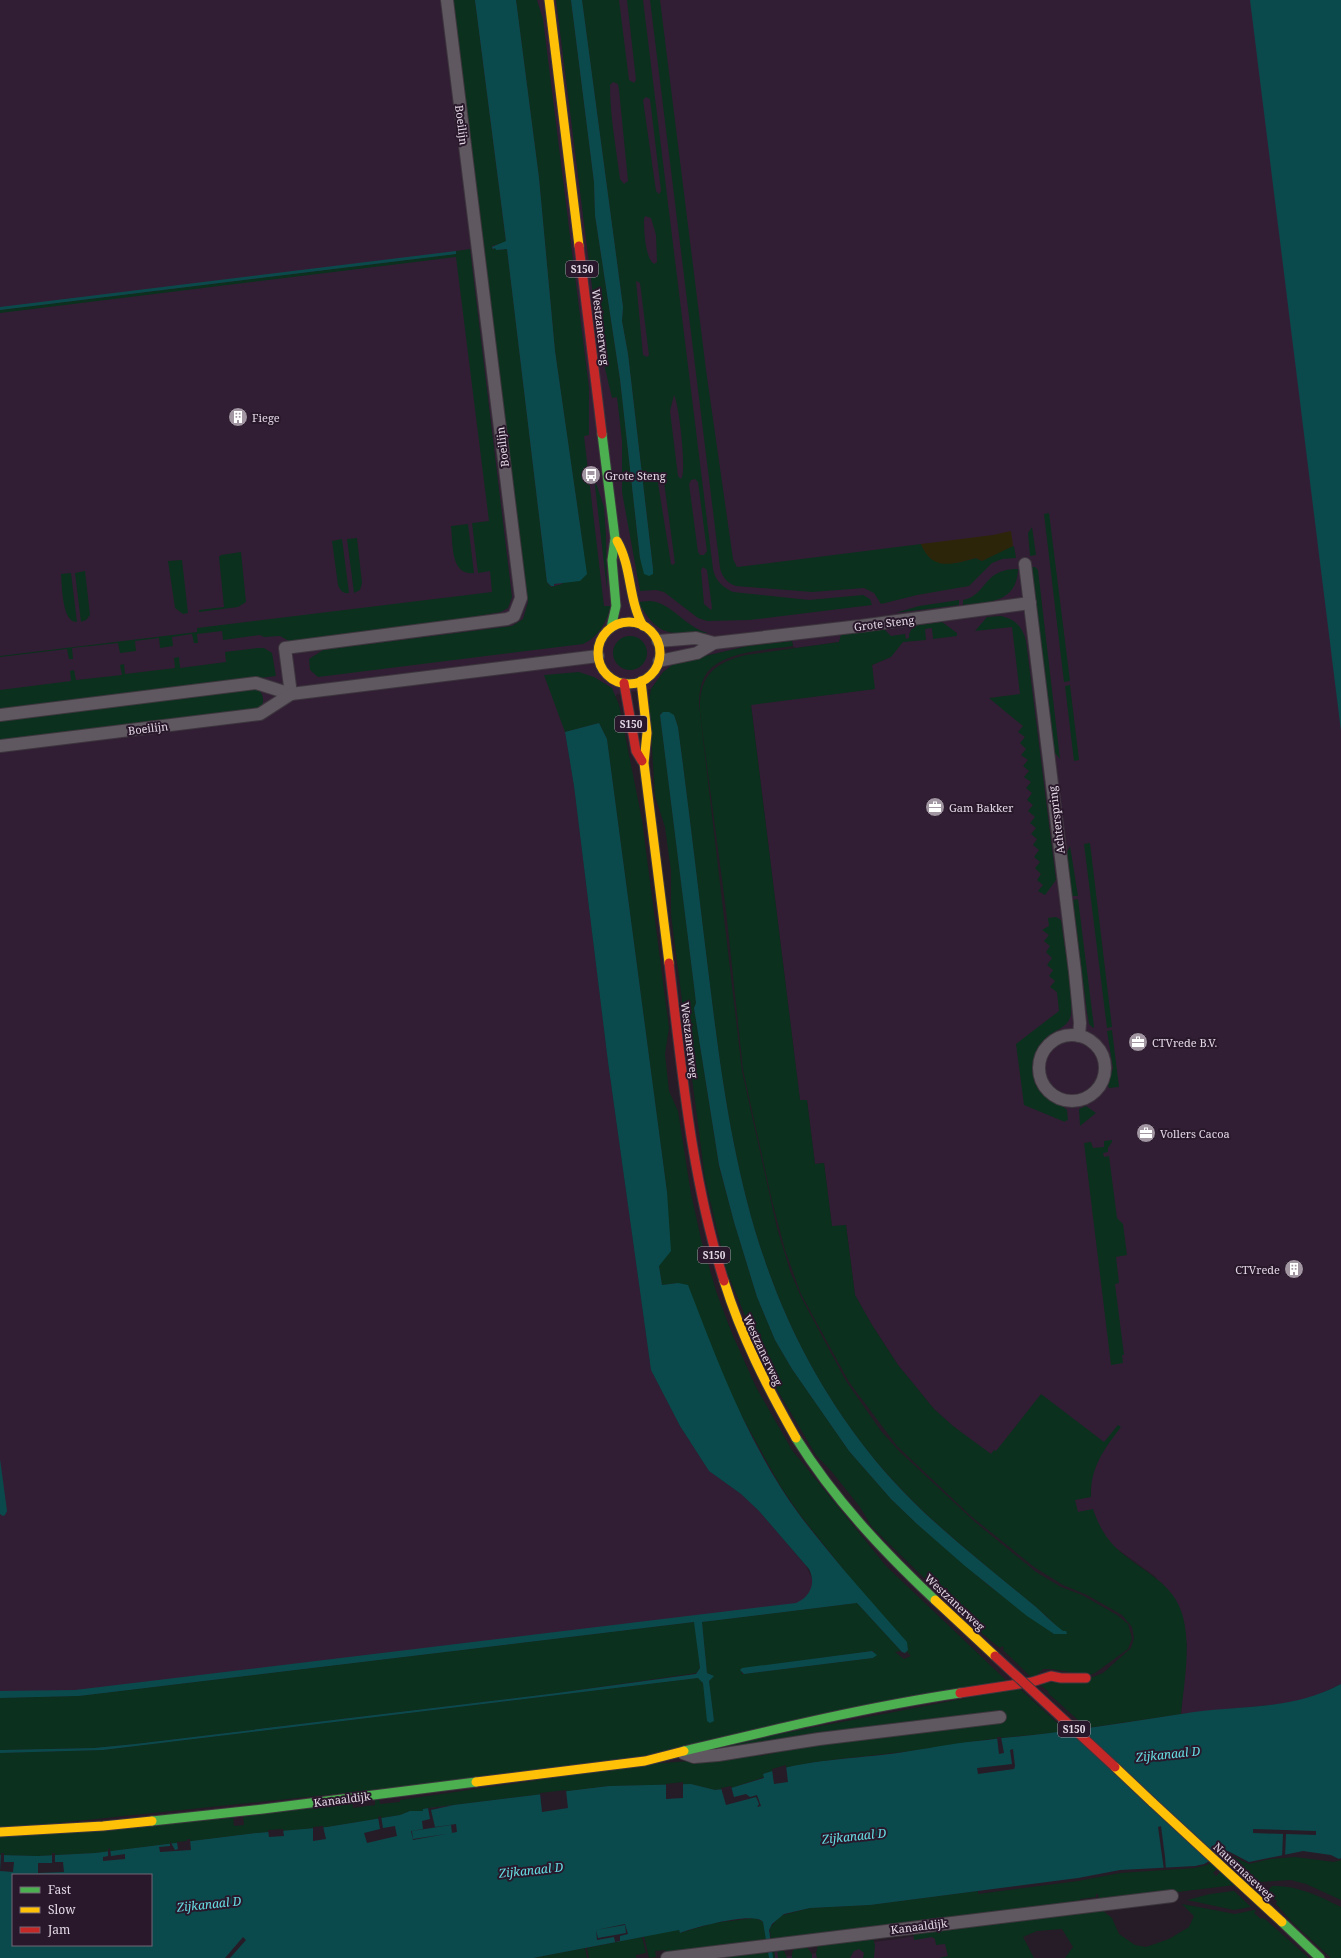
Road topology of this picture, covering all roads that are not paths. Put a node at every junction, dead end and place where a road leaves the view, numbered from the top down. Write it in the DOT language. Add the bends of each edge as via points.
graph roads {
  1 [pos="446,0"];
  2 [pos="549,0"];
  3 [pos="615,538"];
  4 [pos="1025,564"];
  5 [pos="1030,603"];
  6 [pos="643,626"];
  7 [pos="611,628"];
  8 [pos="658,641"];
  9 [pos="714,642"];
  10 [pos="598,656"];
  11 [pos="659,661"];
  12 [pos="641,682"];
  13 [pos="624,683"];
  14 [pos="291,694"];
  15 [pos="0,715"];
  16 [pos="0,746"];
  17 [pos="644,763"];
  18 [pos="1078,1036"];
  19 [pos="1086,1678"];
  20 [pos="1000,1717"];
  21 [pos="683,1753"];
  22 [pos="1152,1802"];
  23 [pos="0,1832"];
  24 [pos="1172,1896"];
  25 [pos="667,1958"];
  26 [pos="1320,1958"];
  1 -- 14 [label="street, Boeilijn" via="521,598 514,616 507,619 285,648"];
  2 -- 3 [label="main road, Westzanerweg / S150"];
  3 -- 6 [label="main road, Westzanerweg / S150" via="623,548 632,605"];
  3 -- 7 [label="main road, Westzanerweg / S150" via="611,549 616,614"];
  4 -- 5 [label="street, Achterspring"];
  5 -- 9 [label="street, Grote Steng" via="860,626"];
  5 -- 18 [label="street, Achterspring" via="1075,972 1080,1023"];
  6 -- 7 [label="main road" via="624,622"];
  6 -- 8 [label="main road, S150"];
  7 -- 10 [label="main road, S150" via="601,640"];
  8 -- 9 [label="street, Grote Steng" via="696,638"];
  8 -- 11 [label="main road"];
  9 -- 11 [label="street, Grote Steng" via="697,653"];
  10 -- 13 [label="main road" via="604,671 610,677"];
  10 -- 14 [label="street, Boeilijn"];
  11 -- 12 [label="main road" via="652,673"];
  12 -- 13 [label="main road"];
  12 -- 17 [label="main road, Westzanerweg / S150" via="646,720 647,752"];
  13 -- 17 [label="main road, Westzanerweg / S150" via="636,751"];
  14 -- 15 [label="street, Boeilijn" via="256,683"];
  14 -- 16 [label="street, Boeilijn" via="260,714"];
  17 -- 22 [label="main road, Westzanerweg / S150, bridge" via="696,1171 711,1244 736,1321 750,1354 777,1406 807,1455 837,1496 893,1560"];
  18 -- 18 [label="street" via="1068,1035 1056,1040 1046,1048 1041,1059 1040,1072 1044,1084 1053,1094 1064,1099 1077,1100 1089,1096 1098,1088 1104,1076 1105,1064 1101,1051 1092,1042"];
  19 -- 21 [label="main road, Kanaaldijk" via="1051,1676 1032,1682 912,1700 749,1735"];
  20 -- 21 [label="street, Kanaaldijk" via="819,1739 718,1755 694,1757"];
  21 -- 23 [label="main road, Kanaaldijk" via="645,1761 263,1809 106,1826"];
  22 -- 26 [label="main road, Nauernaseweg / S150"];
  24 -- 25 [label="street, Kanaaldijk"];
}
